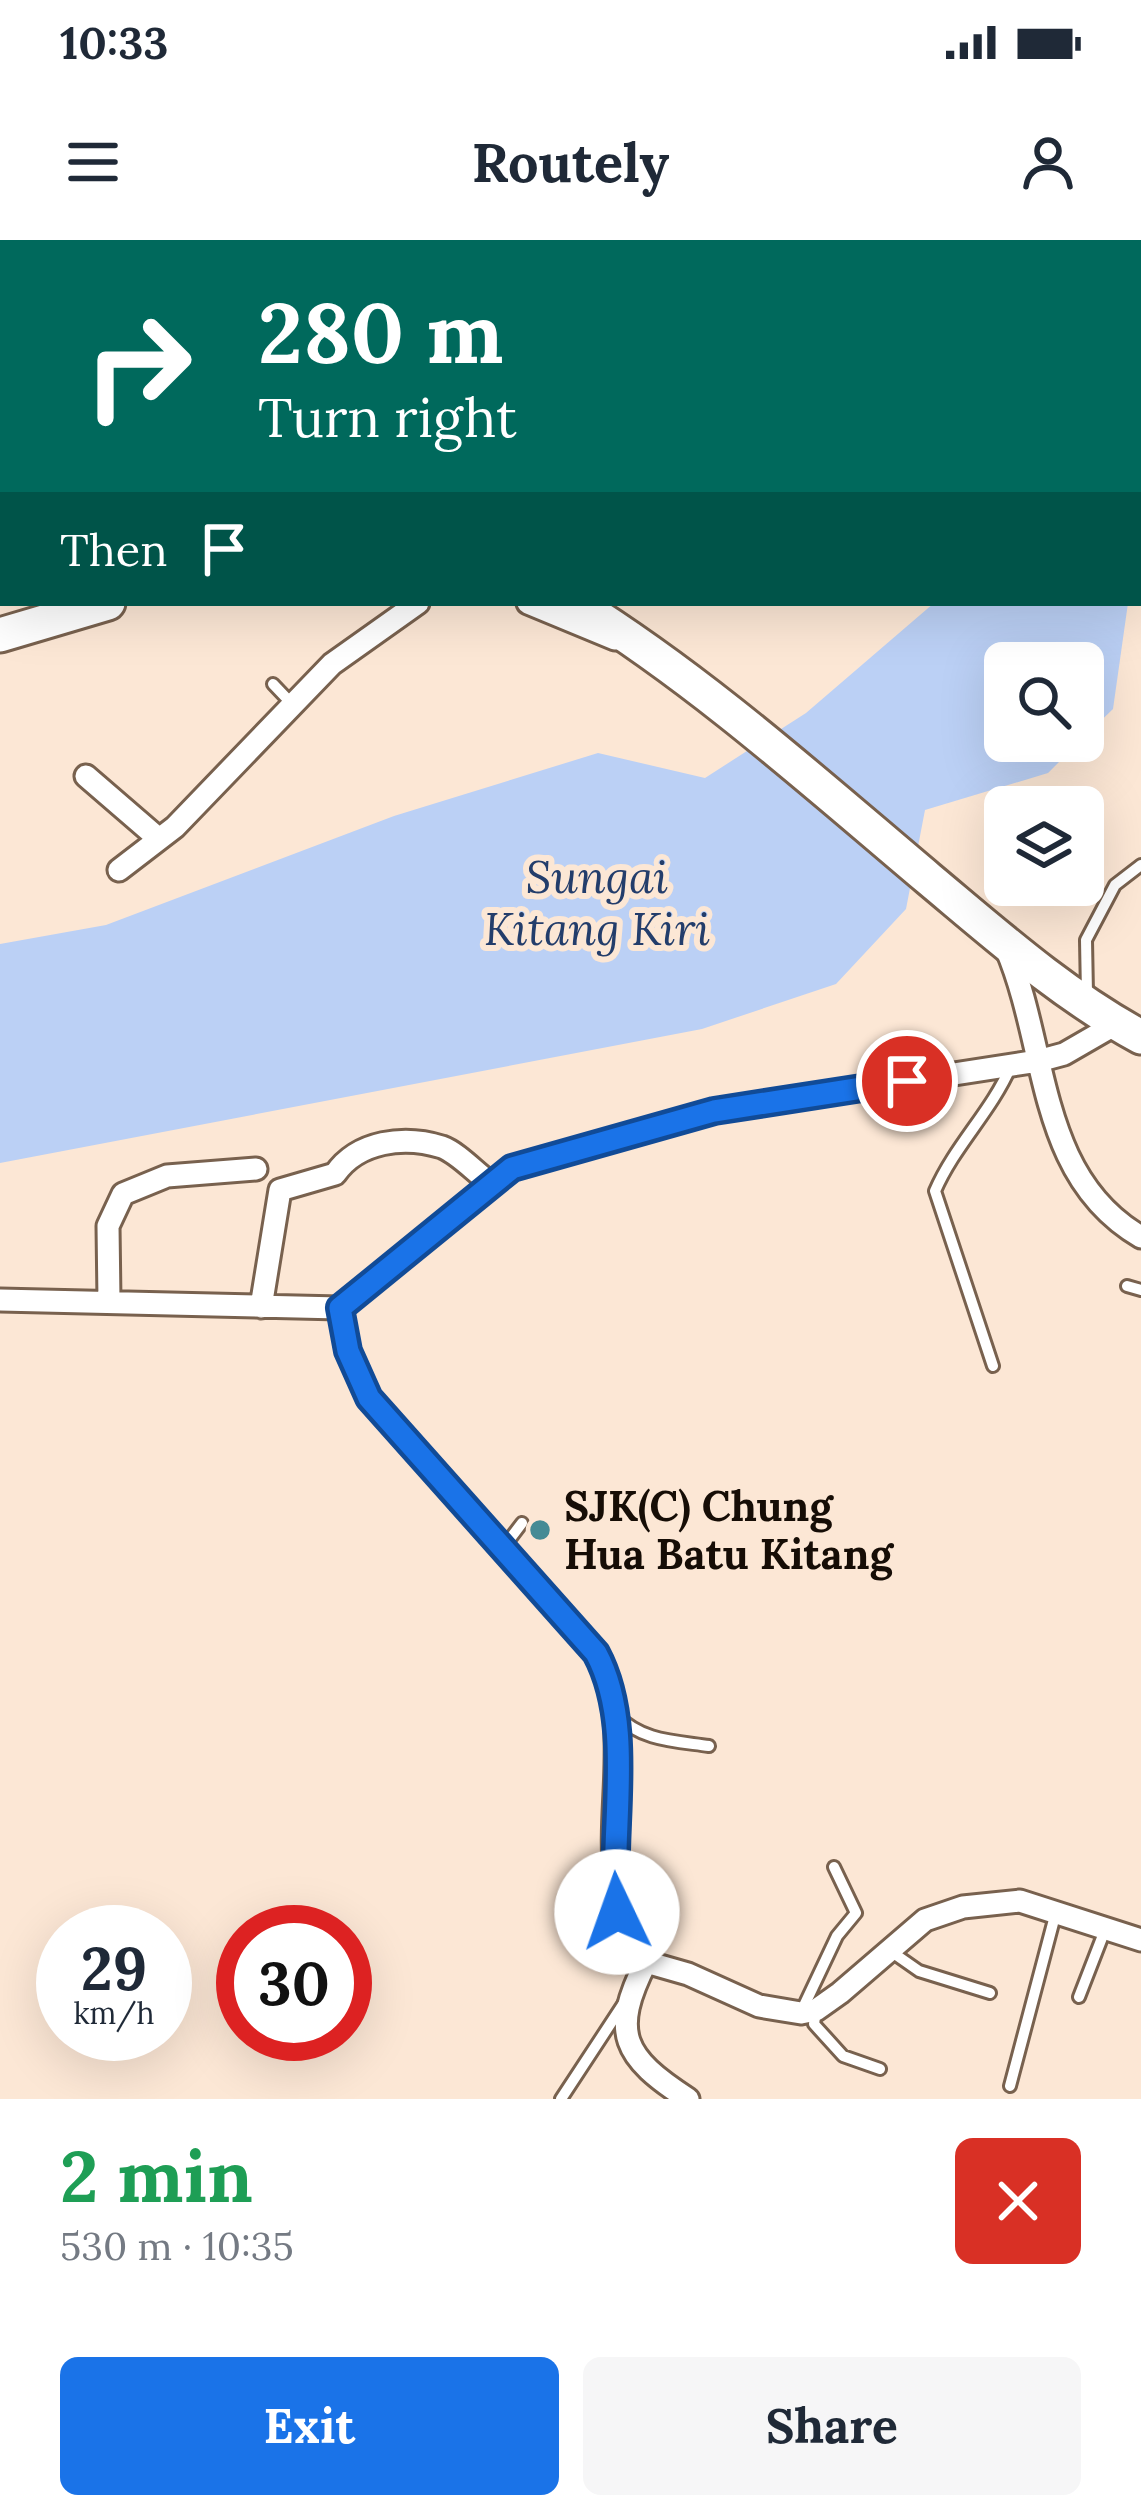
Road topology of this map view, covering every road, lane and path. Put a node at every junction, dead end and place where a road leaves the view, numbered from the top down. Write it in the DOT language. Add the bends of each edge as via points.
graph roads {
  1 [pos="98,606"];
  2 [pos="413,606"];
  3 [pos="534,606"];
  4 [pos="581,606"];
  5 [pos="626,634"];
  6 [pos="0,635"];
  7 [pos="273,684"];
  8 [pos="295,708"];
  9 [pos="86,776"];
  10 [pos="159,839"];
  11 [pos="1141,865"];
  12 [pos="118,870"];
  13 [pos="1004,941"];
  14 [pos="1085,1004"];
  15 [pos="1129,1030"];
  16 [pos="1038,1061"];
  17 [pos="1011,1066"];
  18 [pos="256,1169"];
  19 [pos="489,1183"];
  20 [pos="1141,1237"];
  21 [pos="1127,1286"];
  22 [pos="1141,1290"];
  23 [pos="0,1300"];
  24 [pos="109,1300"];
  25 [pos="261,1307"];
  26 [pos="340,1308"];
  27 [pos="993,1366"];
  28 [pos="522,1523"];
  29 [pos="503,1548"];
  30 [pos="614,1712"];
  31 [pos="710,1746"];
  32 [pos="834,1867"];
  33 [pos="1056,1912"];
  34 [pos="1105,1930"];
  35 [pos="1141,1940"];
  36 [pos="889,1950"];
  37 [pos="646,1962"];
  38 [pos="990,1993"];
  39 [pos="1079,1997"];
  40 [pos="626,2001"];
  41 [pos="809,2012"];
  42 [pos="880,2069"];
  43 [pos="1010,2086"];
  44 [pos="562,2099"];
  45 [pos="688,2099"];
  1 -- 6 [label="main road"];
  2 -- 8 [label="street" via="351,647"];
  3 -- 5 [label="street" via="610,641"];
  4 -- 5 [label="main road"];
  5 -- 13 [label="main road"];
  7 -- 8 [label="lane"];
  8 -- 10 [label="street"];
  9 -- 10 [label="street"];
  10 -- 12 [label="street"];
  11 -- 14 [label="lane" via="1114,886 1086,940"];
  13 -- 14 [label="main road"];
  13 -- 16 [label="street"];
  14 -- 15 [label="main road"];
  15 -- 16 [label="street"];
  16 -- 17 [label="street"];
  16 -- 20 [label="street" via="1075,1177"];
  17 -- 19 [label="street" via="714,1111 512,1168"];
  17 -- 27 [label="lane" via="935,1191"];
  18 -- 24 [label="street" via="167,1176 123,1194 108,1226"];
  19 -- 25 [label="street" via="446,1148 413,1142 372,1144 335,1174 280,1190"];
  19 -- 26 [label="street"];
  21 -- 22 [label="lane"];
  23 -- 24 [label="street"];
  24 -- 25 [label="street"];
  25 -- 26 [label="street"];
  26 -- 29 [label="street" via="369,1398"];
  28 -- 29 [label="lane"];
  29 -- 30 [label="street" via="596,1653"];
  30 -- 31 [label="lane" via="630,1729"];
  30 -- 37 [label="street" via="617,1912"];
  32 -- 41 [label="lane" via="856,1913 836,1936"];
  33 -- 34 [label="street"];
  33 -- 36 [label="street" via="1019,1900 963,1907 926,1920"];
  33 -- 43 [label="lane"];
  34 -- 35 [label="street"];
  34 -- 39 [label="lane"];
  36 -- 38 [label="lane" via="919,1971"];
  36 -- 41 [label="street"];
  37 -- 40 [label="street"];
  37 -- 41 [label="street" via="759,2006"];
  40 -- 44 [label="lane"];
  40 -- 45 [label="street" via="634,2055"];
  41 -- 42 [label="lane" via="843,2056"];
}
